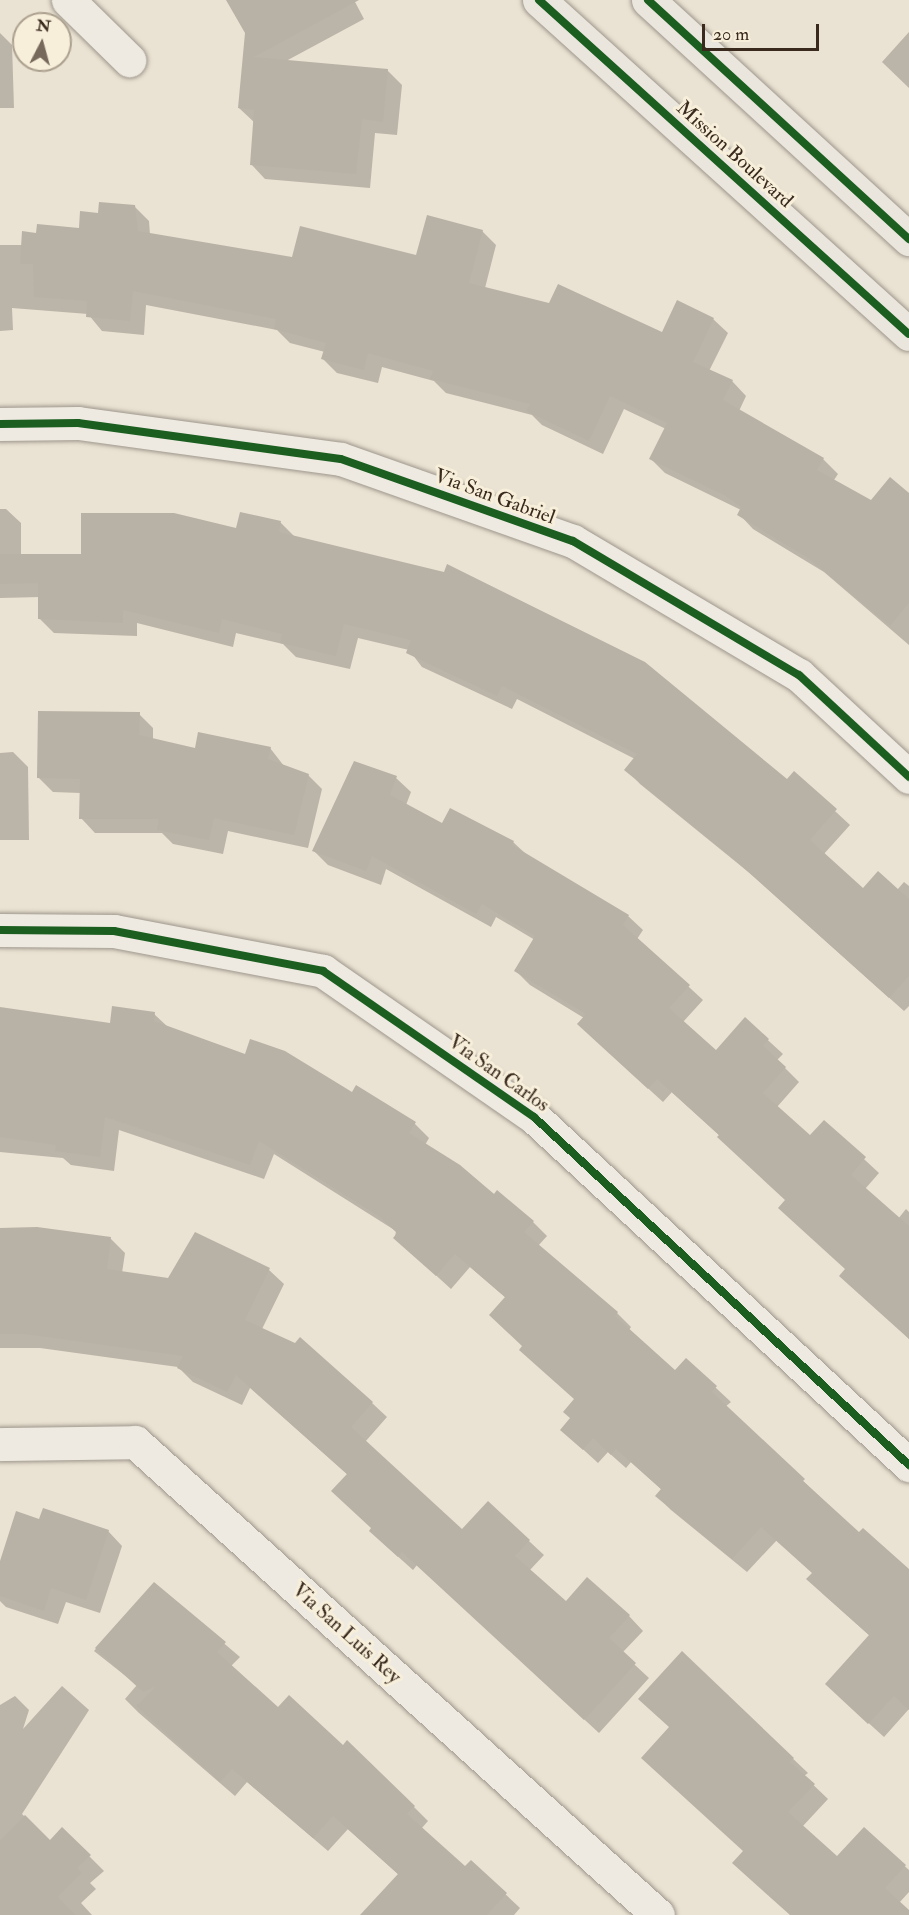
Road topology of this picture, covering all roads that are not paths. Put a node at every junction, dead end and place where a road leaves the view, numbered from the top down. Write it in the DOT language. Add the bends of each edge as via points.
graph roads {
  1 [pos="68,0"];
  2 [pos="539,0"];
  3 [pos="648,0"];
  4 [pos="129,60"];
  5 [pos="909,239"];
  6 [pos="909,334"];
  7 [pos="0,424"];
  8 [pos="909,777"];
  9 [pos="0,930"];
  10 [pos="0,1444"];
  11 [pos="909,1465"];
  12 [pos="658,1915"];
  1 -- 4 [label="street"];
  2 -- 6 [label="main road, Mission Boulevard"];
  3 -- 5 [label="main road"];
  7 -- 8 [label="street, Via San Gabriel" via="78,423 341,459 573,541 799,675"];
  9 -- 11 [label="street, Via San Carlos" via="114,931 323,971 534,1117"];
  10 -- 12 [label="street, Via San Luis Rey" via="135,1442"];
}
